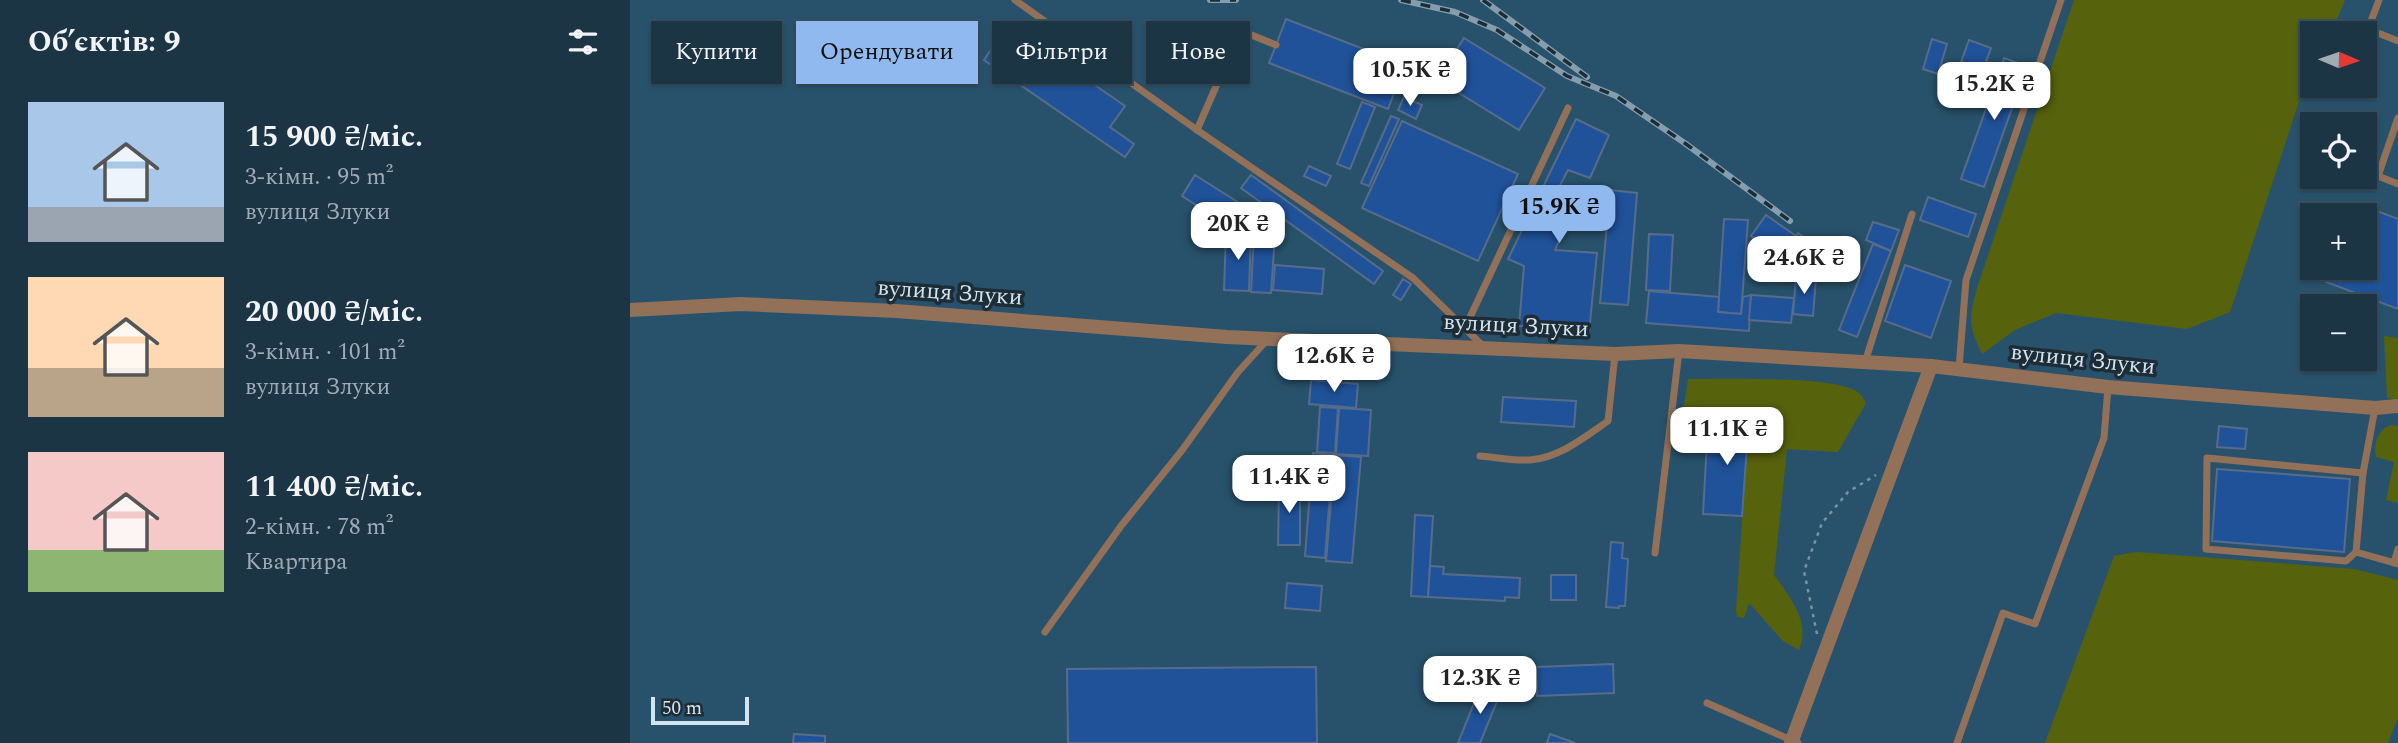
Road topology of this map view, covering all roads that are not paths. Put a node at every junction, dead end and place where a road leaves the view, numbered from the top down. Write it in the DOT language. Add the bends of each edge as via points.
graph roads {
  1 [pos="1015,0"];
  2 [pos="2061,0"];
  3 [pos="2379,0"];
  4 [pos="2398,41"];
  5 [pos="1276,45"];
  6 [pos="1568,108"];
  7 [pos="2398,118"];
  8 [pos="1197,130"];
  9 [pos="2398,184"];
  10 [pos="1912,214"];
  11 [pos="630,310"];
  12 [pos="1465,328"];
  13 [pos="1268,339"];
  14 [pos="1484,347"];
  15 [pos="1679,351"];
  16 [pos="1615,354"];
  17 [pos="1865,363"];
  18 [pos="1931,366"];
  19 [pos="1959,368"];
  20 [pos="2108,387"];
  21 [pos="2398,406"];
  22 [pos="2375,408"];
  23 [pos="1480,456"];
  24 [pos="2363,473"];
  25 [pos="2398,549"];
  26 [pos="2356,552"];
  27 [pos="1655,553"];
  28 [pos="2396,564"];
  29 [pos="1045,632"];
  30 [pos="1707,703"];
  31 [pos="1794,742"];
  32 [pos="1957,743"];
  1 -- 8 [label="lane"];
  2 -- 19 [label="lane" via="1966,279"];
  3 -- 4 [label="lane" via="2368,29"];
  5 -- 8 [label="lane" via="1237,29"];
  6 -- 12 [label="lane"];
  7 -- 9 [label="lane" via="2378,176"];
  8 -- 12 [label="lane" via="1413,278"];
  10 -- 17 [label="lane"];
  11 -- 13 [label="street, вулиця Злуки" via="741,304 896,311"];
  12 -- 14 [label="lane"];
  13 -- 14 [label="street, вулиця Злуки"];
  13 -- 29 [label="lane" via="1238,372"];
  14 -- 16 [label="street, вулиця Злуки"];
  15 -- 16 [label="street, вулиця Злуки"];
  15 -- 17 [label="street, вулиця Злуки"];
  15 -- 27 [label="lane"];
  16 -- 23 [label="lane" via="1608,421 1556,454 1530,460"];
  17 -- 18 [label="street, вулиця Злуки"];
  18 -- 19 [label="street, вулиця Злуки"];
  18 -- 31 [label="street"];
  19 -- 20 [label="street, вулиця Злуки"];
  20 -- 22 [label="street, вулиця Злуки"];
  20 -- 32 [label="lane" via="2104,438 2035,624 2003,613"];
  21 -- 22 [label="street, вулиця Злуки"];
  22 -- 24 [label="lane"];
  24 -- 26 [label="lane"];
  24 -- 26 [label="lane" via="2207,458 2206,549 2346,561"];
  25 -- 28 [label="lane"];
  26 -- 28 [label="lane"];
  30 -- 31 [label="lane"];
}
